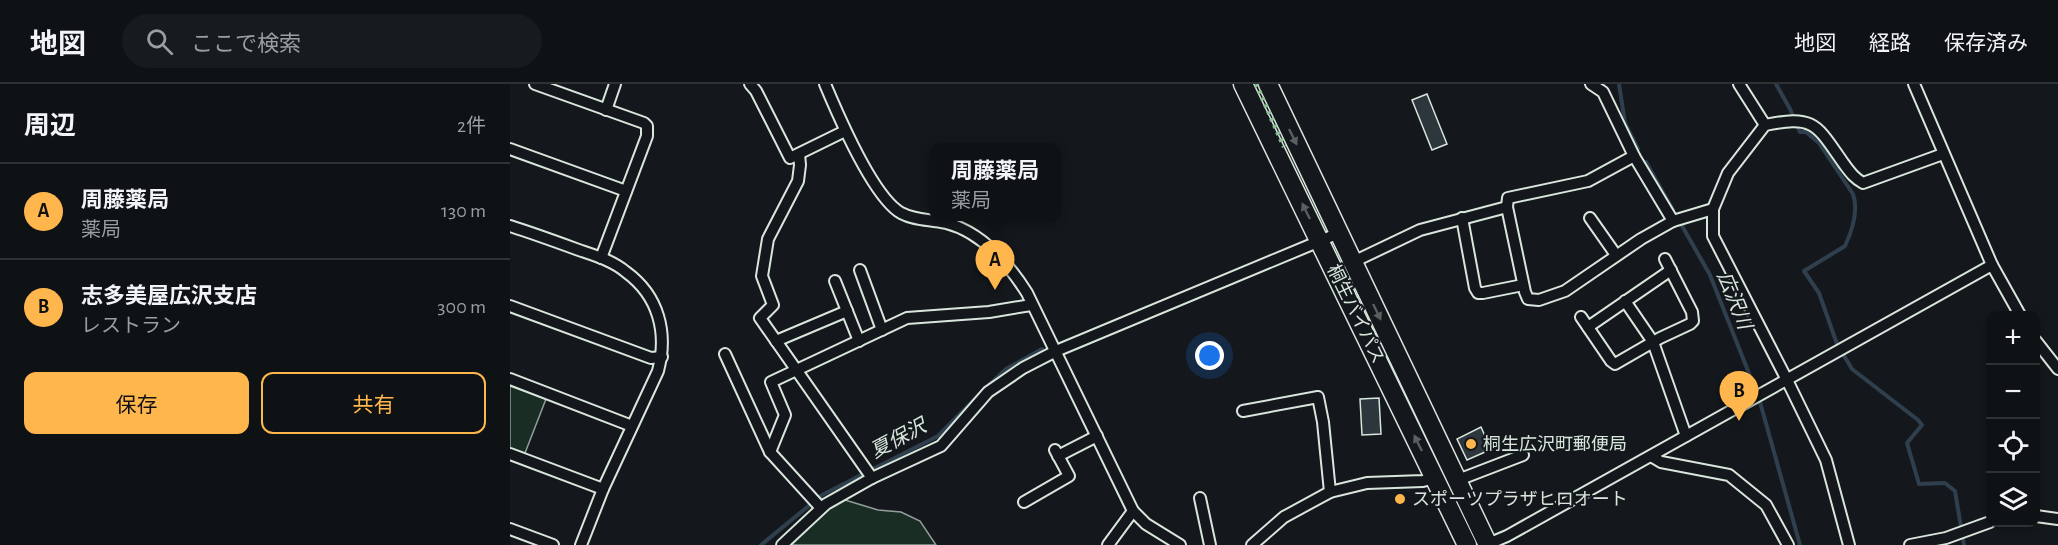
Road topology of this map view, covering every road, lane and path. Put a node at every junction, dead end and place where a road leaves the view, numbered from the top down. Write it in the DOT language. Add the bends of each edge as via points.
graph roads {
  1 [pos="535,84"];
  2 [pos="615,84"];
  3 [pos="750,84"];
  4 [pos="825,84"];
  5 [pos="1243,84"];
  6 [pos="1268,84"];
  7 [pos="1591,84"];
  8 [pos="1739,84"];
  9 [pos="1914,84"];
  10 [pos="606,110"];
  11 [pos="1765,125"];
  12 [pos="844,131"];
  13 [pos="510,148"];
  14 [pos="799,154"];
  15 [pos="1943,154"];
  16 [pos="1634,156"];
  17 [pos="626,191"];
  18 [pos="1508,207"];
  19 [pos="1713,209"];
  20 [pos="1462,218"];
  21 [pos="1590,219"];
  22 [pos="1673,221"];
  23 [pos="510,226"];
  24 [pos="1339,234"];
  25 [pos="1321,242"];
  26 [pos="1616,255"];
  27 [pos="601,258"];
  28 [pos="1665,259"];
  29 [pos="1353,262"];
  30 [pos="1992,265"];
  31 [pos="860,270"];
  32 [pos="1671,270"];
  33 [pos="835,281"];
  34 [pos="1523,285"];
  35 [pos="1625,302"];
  36 [pos="1031,305"];
  37 [pos="510,306"];
  38 [pos="847,311"];
  39 [pos="2018,311"];
  40 [pos="1581,317"];
  41 [pos="1588,327"];
  42 [pos="882,330"];
  43 [pos="776,340"];
  44 [pos="859,341"];
  45 [pos="1653,342"];
  46 [pos="2040,346"];
  47 [pos="1056,351"];
  48 [pos="725,354"];
  49 [pos="662,357"];
  50 [pos="798,369"];
  51 [pos="2058,369"];
  52 [pos="510,380"];
  53 [pos="1787,380"];
  54 [pos="1243,411"];
  55 [pos="632,426"];
  56 [pos="1686,435"];
  57 [pos="1097,436"];
  58 [pos="770,452"];
  59 [pos="510,454"];
  60 [pos="1523,455"];
  61 [pos="1651,456"];
  62 [pos="872,478"];
  63 [pos="1435,478"];
  64 [pos="1458,480"];
  65 [pos="603,489"];
  66 [pos="1330,492"];
  67 [pos="1200,498"];
  68 [pos="1024,502"];
  69 [pos="821,508"];
  70 [pos="1133,512"];
  71 [pos="2040,517"];
  72 [pos="2058,519"];
  73 [pos="1986,523"];
  74 [pos="510,529"];
  75 [pos="553,545"];
  76 [pos="581,545"];
  77 [pos="782,545"];
  78 [pos="1108,545"];
  79 [pos="1180,545"];
  80 [pos="1210,545"];
  81 [pos="1252,545"];
  82 [pos="1467,545"];
  83 [pos="1488,545"];
  84 [pos="1788,545"];
  85 [pos="1849,545"];
  86 [pos="1910,545"];
  1 -- 10 [label="street"];
  2 -- 10 [label="street"];
  3 -- 14 [label="street" via="790,158"];
  4 -- 12 [label="street"];
  25 -- 5 [label="highway, 桐生バイパス, one-way"];
  6 -- 24 [label="highway, 桐生バイパス, one-way" via="1309,158"];
  7 -- 16 [label="street" via="1603,92"];
  8 -- 11 [label="street"];
  9 -- 15 [label="street"];
  10 -- 17 [label="street" via="647,126"];
  11 -- 15 [label="street" via="1790,120 1809,123 1824,135 1854,179 1863,183"];
  11 -- 19 [label="street" via="1728,173"];
  12 -- 14 [label="street"];
  12 -- 36 [label="street" via="887,202 919,220 947,223 970,233 991,248 1012,270"];
  13 -- 17 [label="street"];
  14 -- 43 [label="street" via="798,181 768,239 762,276 773,304 760,318"];
  15 -- 30 [label="street"];
  16 -- 18 [label="street" via="1588,181 1508,198"];
  16 -- 22 [label="street"];
  17 -- 27 [label="street"];
  18 -- 20 [label="street"];
  18 -- 34 [label="street"];
  19 -- 22 [label="street"];
  19 -- 53 [label="street" via="1713,236"];
  20 -- 29 [label="street" via="1412,234"];
  20 -- 34 [label="street" via="1478,293"];
  21 -- 26 [label="street"];
  22 -- 26 [label="street"];
  23 -- 27 [label="street"];
  24 -- 25 [label="street"];
  24 -- 29 [label="highway, 桐生バイパス"];
  25 -- 47 [label="street"];
  63 -- 25 [label="highway, 桐生バイパス, one-way"];
  26 -- 34 [label="street" via="1564,291 1539,300 1528,299"];
  27 -- 49 [label="street" via="627,272 650,298 662,327"];
  28 -- 32 [label="street"];
  29 -- 64 [label="highway, 桐生バイパス, one-way"];
  30 -- 39 [label="street"];
  30 -- 53 [label="street"];
  31 -- 42 [label="street"];
  32 -- 35 [label="street"];
  32 -- 45 [label="street" via="1693,321"];
  33 -- 38 [label="street"];
  35 -- 41 [label="street"];
  35 -- 45 [label="street"];
  36 -- 42 [label="street" via="907,318"];
  36 -- 47 [label="street"];
  37 -- 49 [label="street" via="651,357"];
  38 -- 43 [label="street"];
  38 -- 44 [label="street"];
  40 -- 41 [label="street"];
  41 -- 45 [label="street" via="1616,364"];
  42 -- 44 [label="street"];
  43 -- 50 [label="street"];
  44 -- 50 [label="street"];
  45 -- 56 [label="street"];
  46 -- 51 [label="street"];
  47 -- 57 [label="street"];
  47 -- 62 [label="street" via="988,392 941,446"];
  48 -- 58 [label="street"];
  49 -- 55 [label="street"];
  50 -- 58 [label="street" via="771,382 785,415"];
  50 -- 62 [label="street"];
  52 -- 55 [label="street"];
  53 -- 56 [label="street"];
  53 -- 85 [label="street" via="1826,460"];
  54 -- 66 [label="street" via="1318,397"];
  55 -- 65 [label="street"];
  56 -- 61 [label="street"];
  57 -- 68 [label="street" via="1056,453 1069,476"];
  57 -- 70 [label="street"];
  58 -- 69 [label="street"];
  59 -- 65 [label="street"];
  60 -- 64 [label="street"];
  61 -- 83 [label="street"];
  61 -- 84 [label="street" via="1661,462 1729,475 1766,505"];
  62 -- 69 [label="street"];
  63 -- 66 [label="street" via="1367,483"];
  63 -- 82 [label="highway, 桐生バイパス"];
  64 -- 83 [label="highway, 桐生バイパス"];
  65 -- 76 [label="street"];
  66 -- 81 [label="street" via="1284,517"];
  67 -- 80 [label="street"];
  69 -- 77 [label="street"];
  70 -- 78 [label="street"];
  70 -- 79 [label="street"];
  71 -- 72 [label="street"];
  73 -- 86 [label="street" via="1946,538"];
  74 -- 75 [label="street"];
}
